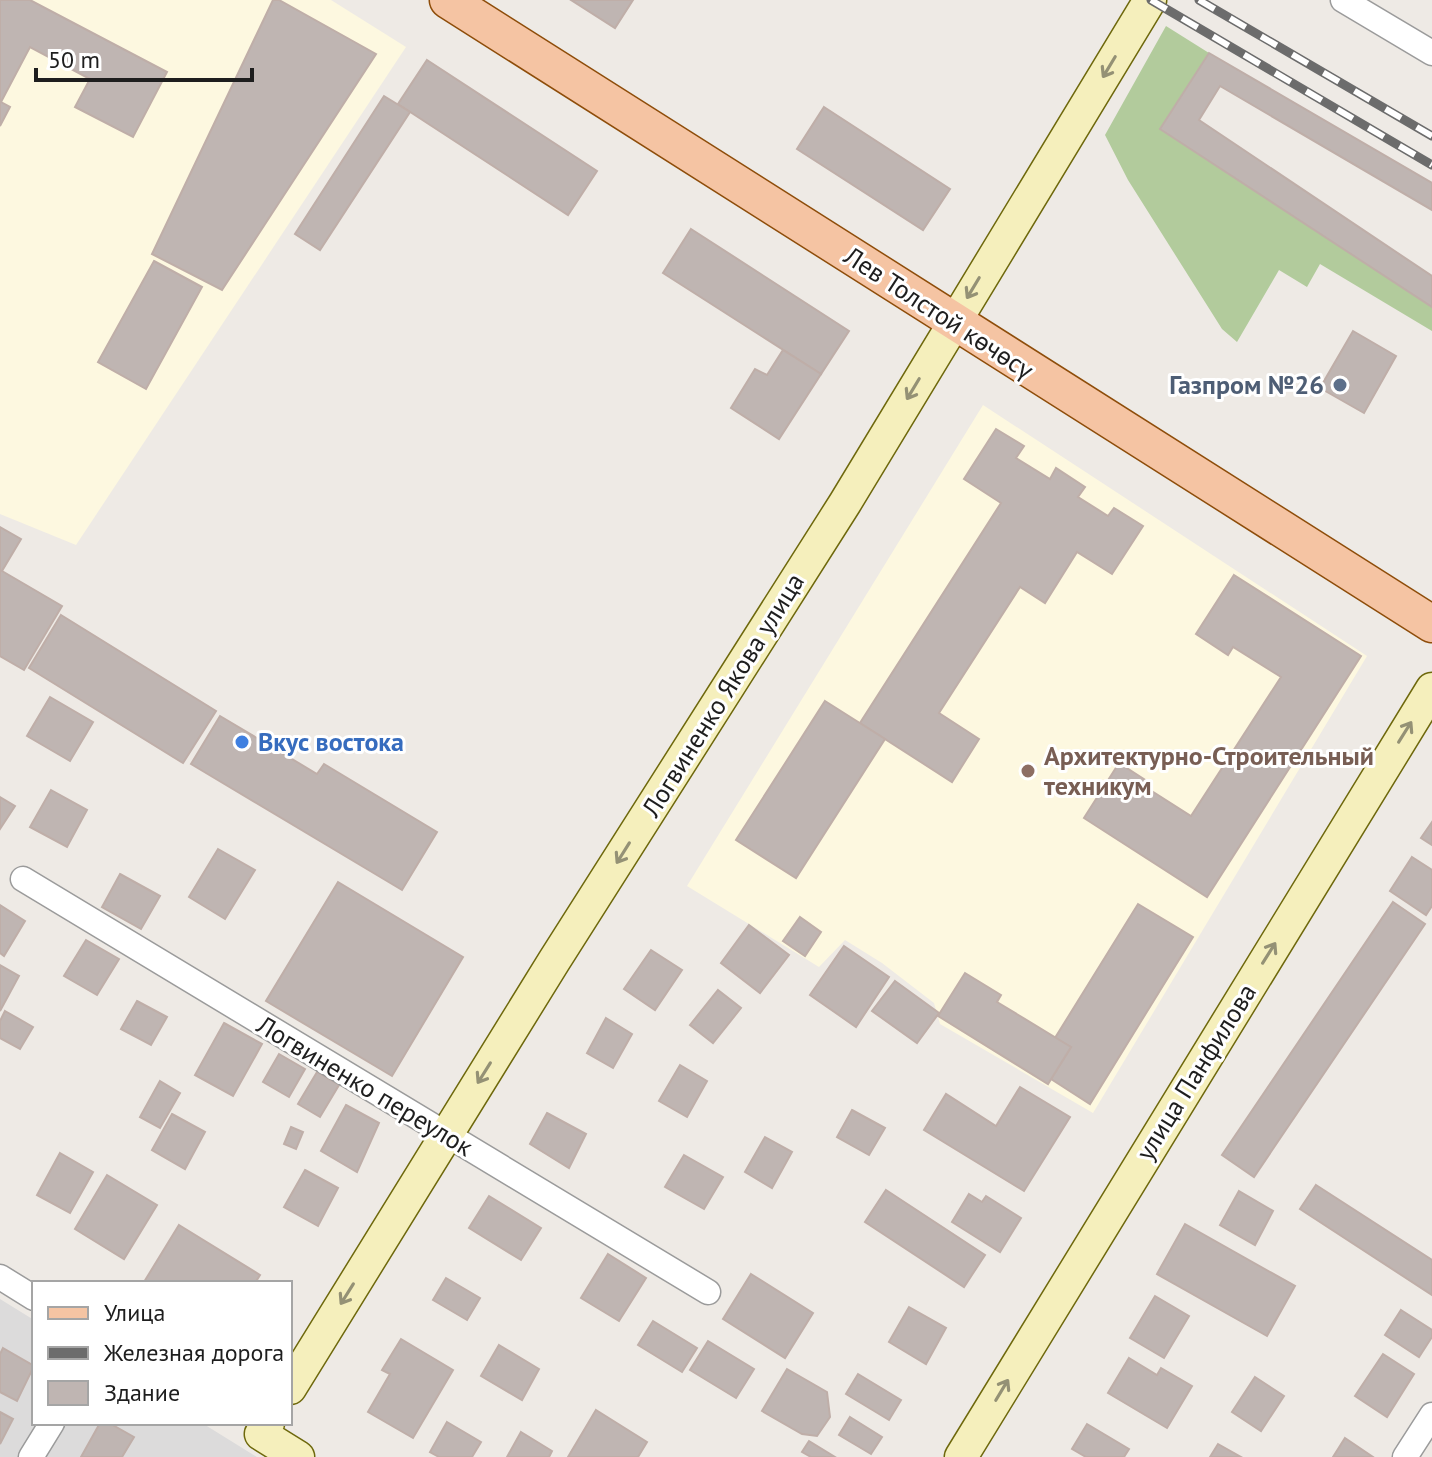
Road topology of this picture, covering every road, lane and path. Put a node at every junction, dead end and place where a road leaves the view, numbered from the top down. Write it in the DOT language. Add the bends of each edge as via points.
graph roads {
  1 [pos="448,0"];
  2 [pos="1150,0"];
  3 [pos="1343,0"];
  4 [pos="1432,53"];
  5 [pos="953,322"];
  6 [pos="1432,624"];
  7 [pos="1432,689"];
  8 [pos="23,879"];
  9 [pos="446,1135"];
  10 [pos="0,1277"];
  11 [pos="708,1292"];
  12 [pos="32,1297"];
  13 [pos="292,1385"];
  14 [pos="1432,1415"];
  15 [pos="51,1425"];
  16 [pos="257,1427"];
  17 [pos="31,1457"];
  18 [pos="298,1457"];
  19 [pos="961,1457"];
  20 [pos="1405,1457"];
  1 -- 5 [label="main road, Лев Толстой көчөсү"];
  2 -- 5 [label="street, Логвиненко Якова улица, one-way"];
  3 -- 4 [label="street"];
  5 -- 6 [label="main road, Лев Толстой көчөсү"];
  5 -- 9 [label="street, Логвиненко Якова улица, one-way" via="845,503"];
  19 -- 7 [label="street, улица Панфилова, one-way"];
  8 -- 9 [label="street, Логвиненко переулок"];
  9 -- 11 [label="street, Логвиненко переулок"];
  9 -- 13 [label="street, Логвиненко Якова улица, one-way"];
  10 -- 12 [label="street"];
  14 -- 20 [label="street"];
  15 -- 17 [label="street"];
  16 -- 18 [label="street"];
}
